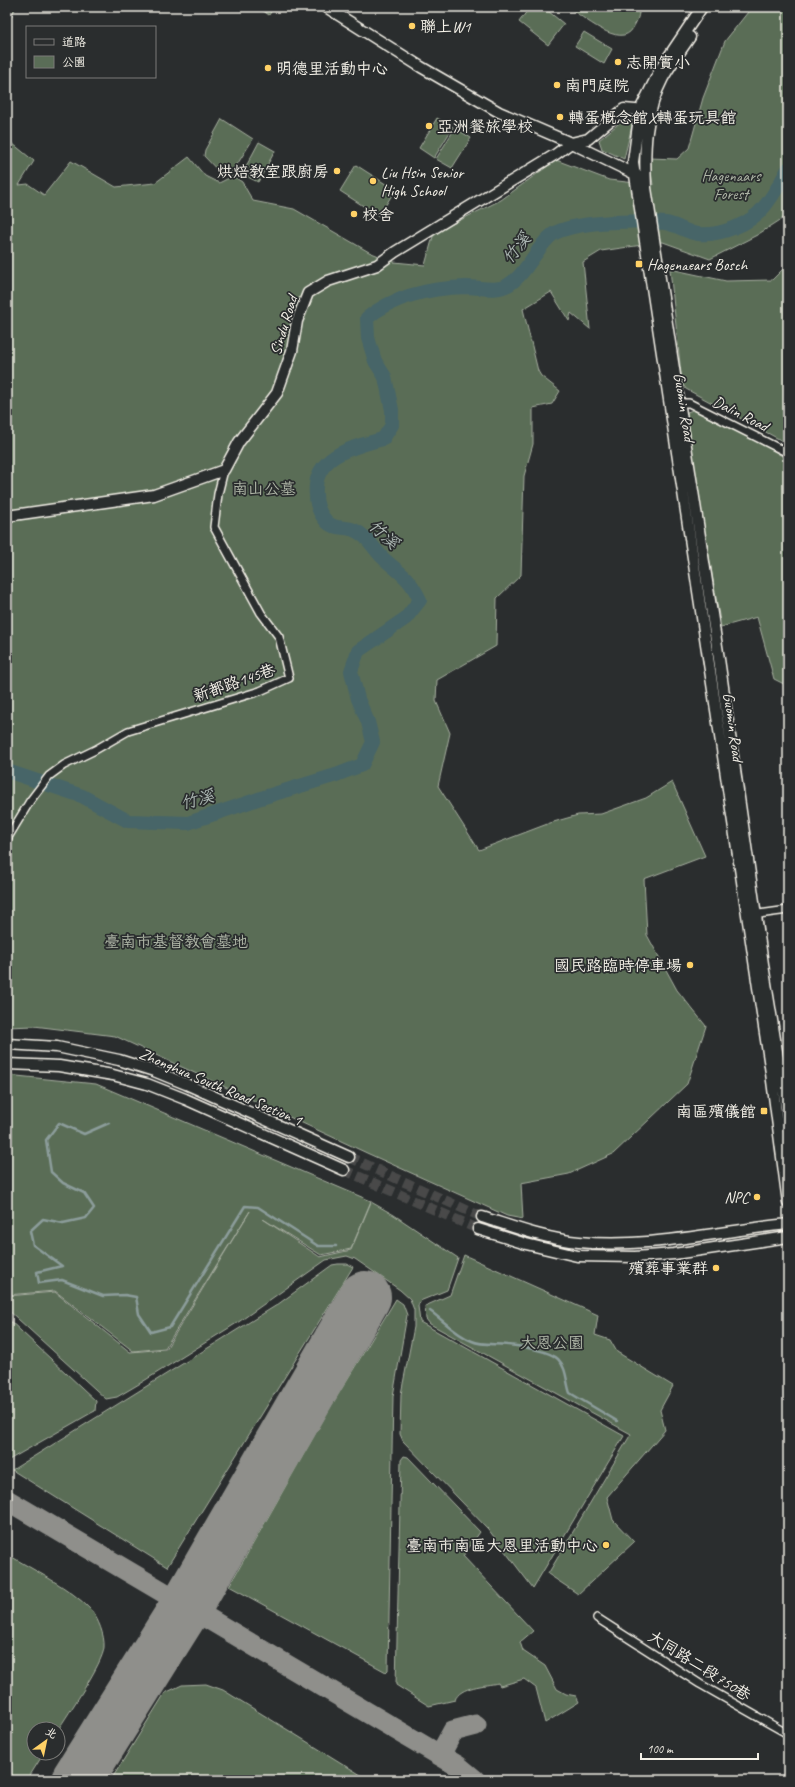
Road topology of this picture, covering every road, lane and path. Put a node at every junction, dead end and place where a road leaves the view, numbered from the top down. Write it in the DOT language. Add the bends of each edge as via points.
graph roads {
  1 [pos="326,7"];
  2 [pos="702,7"];
  3 [pos="710,7"];
  4 [pos="645,111"];
  5 [pos="571,143"];
  6 [pos="634,174"];
  7 [pos="646,180"];
  8 [pos="642,192"];
  9 [pos="675,403"];
  10 [pos="788,453"];
  11 [pos="224,470"];
  12 [pos="7,516"];
  13 [pos="7,839"];
  14 [pos="788,910"];
  15 [pos="752,915"];
  16 [pos="7,1044"];
  17 [pos="7,1064"];
  18 [pos="788,1119"];
  19 [pos="349,1157"];
  20 [pos="344,1170"];
  21 [pos="788,1204"];
  22 [pos="482,1216"];
  23 [pos="788,1224"];
  24 [pos="478,1229"];
  25 [pos="788,1237"];
  26 [pos="598,1618"];
  27 [pos="788,1734"];
  1 -- 5 [label="street" via="421,67 499,112"];
  2 -- 4 [label="street" via="661,68"];
  3 -- 4 [label="street" via="663,78"];
  4 -- 5 [label="street, Sindu Road" via="624,109 588,139"];
  4 -- 6 [label="street" via="633,162"];
  4 -- 7 [label="street"];
  5 -- 6 [label="street"];
  5 -- 11 [label="street, Sindu Road" via="377,265 328,280 308,293 297,321 292,351 277,393 239,442"];
  6 -- 7 [label="street"];
  6 -- 8 [label="street"];
  7 -- 8 [label="street"];
  8 -- 9 [label="street, Guomin Road"];
  9 -- 10 [label="street, Dalin Road" via="689,403"];
  9 -- 15 [label="street, Guomin Road"];
  11 -- 12 [label="street" via="154,495"];
  11 -- 13 [label="street, 新都路145巷" via="214,527 261,613 279,637 289,678 260,691 128,731 64,765 49,776"];
  14 -- 15 [label="street"];
  15 -- 18 [label="street, Guomin Road"];
  15 -- 21 [label="street, Guomin Road"];
  16 -- 19 [label="street, Zhonghua South Road Section 1" via="57,1047 154,1070"];
  17 -- 20 [label="street, Zhonghua South Road Section 1" via="59,1066 113,1075 147,1084"];
  22 -- 23 [label="street" via="532,1234 579,1242 624,1244 657,1242"];
  24 -- 25 [label="street" via="577,1256 642,1257"];
  26 -- 27 [label="street, 大同路二段750巷" via="700,1684"];
}
